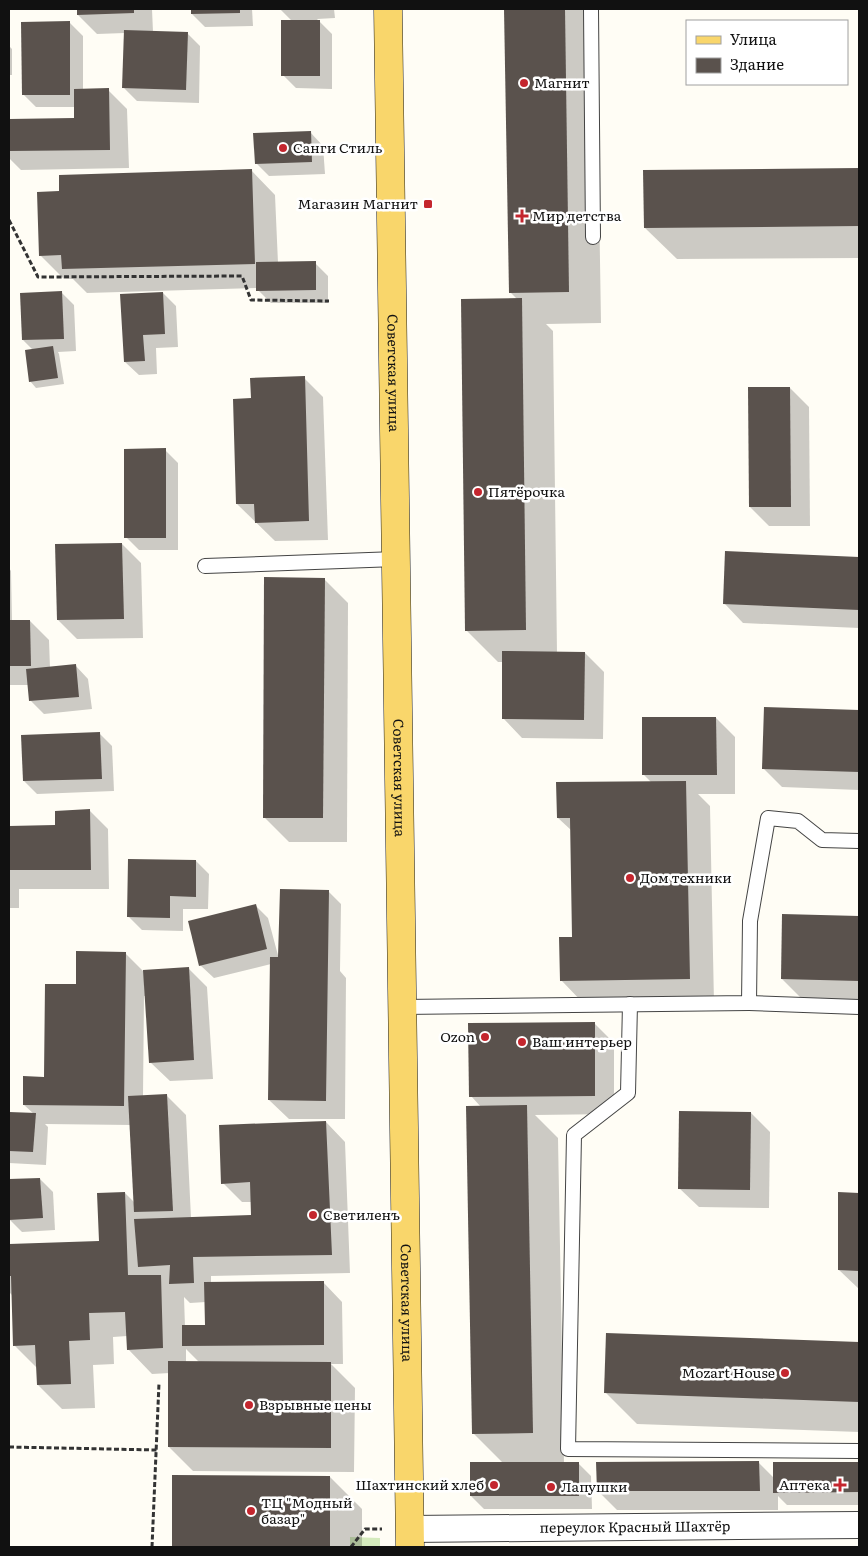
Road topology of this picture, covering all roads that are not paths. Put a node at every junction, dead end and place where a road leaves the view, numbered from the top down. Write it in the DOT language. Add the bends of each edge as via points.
graph roads {
  1 [pos="388,9"];
  2 [pos="591,9"];
  3 [pos="593,237"];
  4 [pos="396,560"];
  5 [pos="205,566"];
  6 [pos="859,841"];
  7 [pos="748,1003"];
  8 [pos="630,1004"];
  9 [pos="402,1007"];
  10 [pos="859,1007"];
  11 [pos="859,1451"];
  12 [pos="859,1525"];
  13 [pos="410,1538"];
  1 -- 4 [label="main road, Советская улица"];
  2 -- 3 [label="lane"];
  4 -- 5 [label="lane"];
  4 -- 9 [label="main road, Советская улица"];
  6 -- 7 [label="lane" via="822,840 798,821 768,818 750,921"];
  7 -- 8 [label="lane"];
  7 -- 10 [label="lane"];
  8 -- 9 [label="lane"];
  8 -- 11 [label="lane" via="628,1092 574,1135 568,1449"];
  9 -- 13 [label="main road, Советская улица"];
  12 -- 13 [label="street, переулок Красный Шахтёр"];
}
